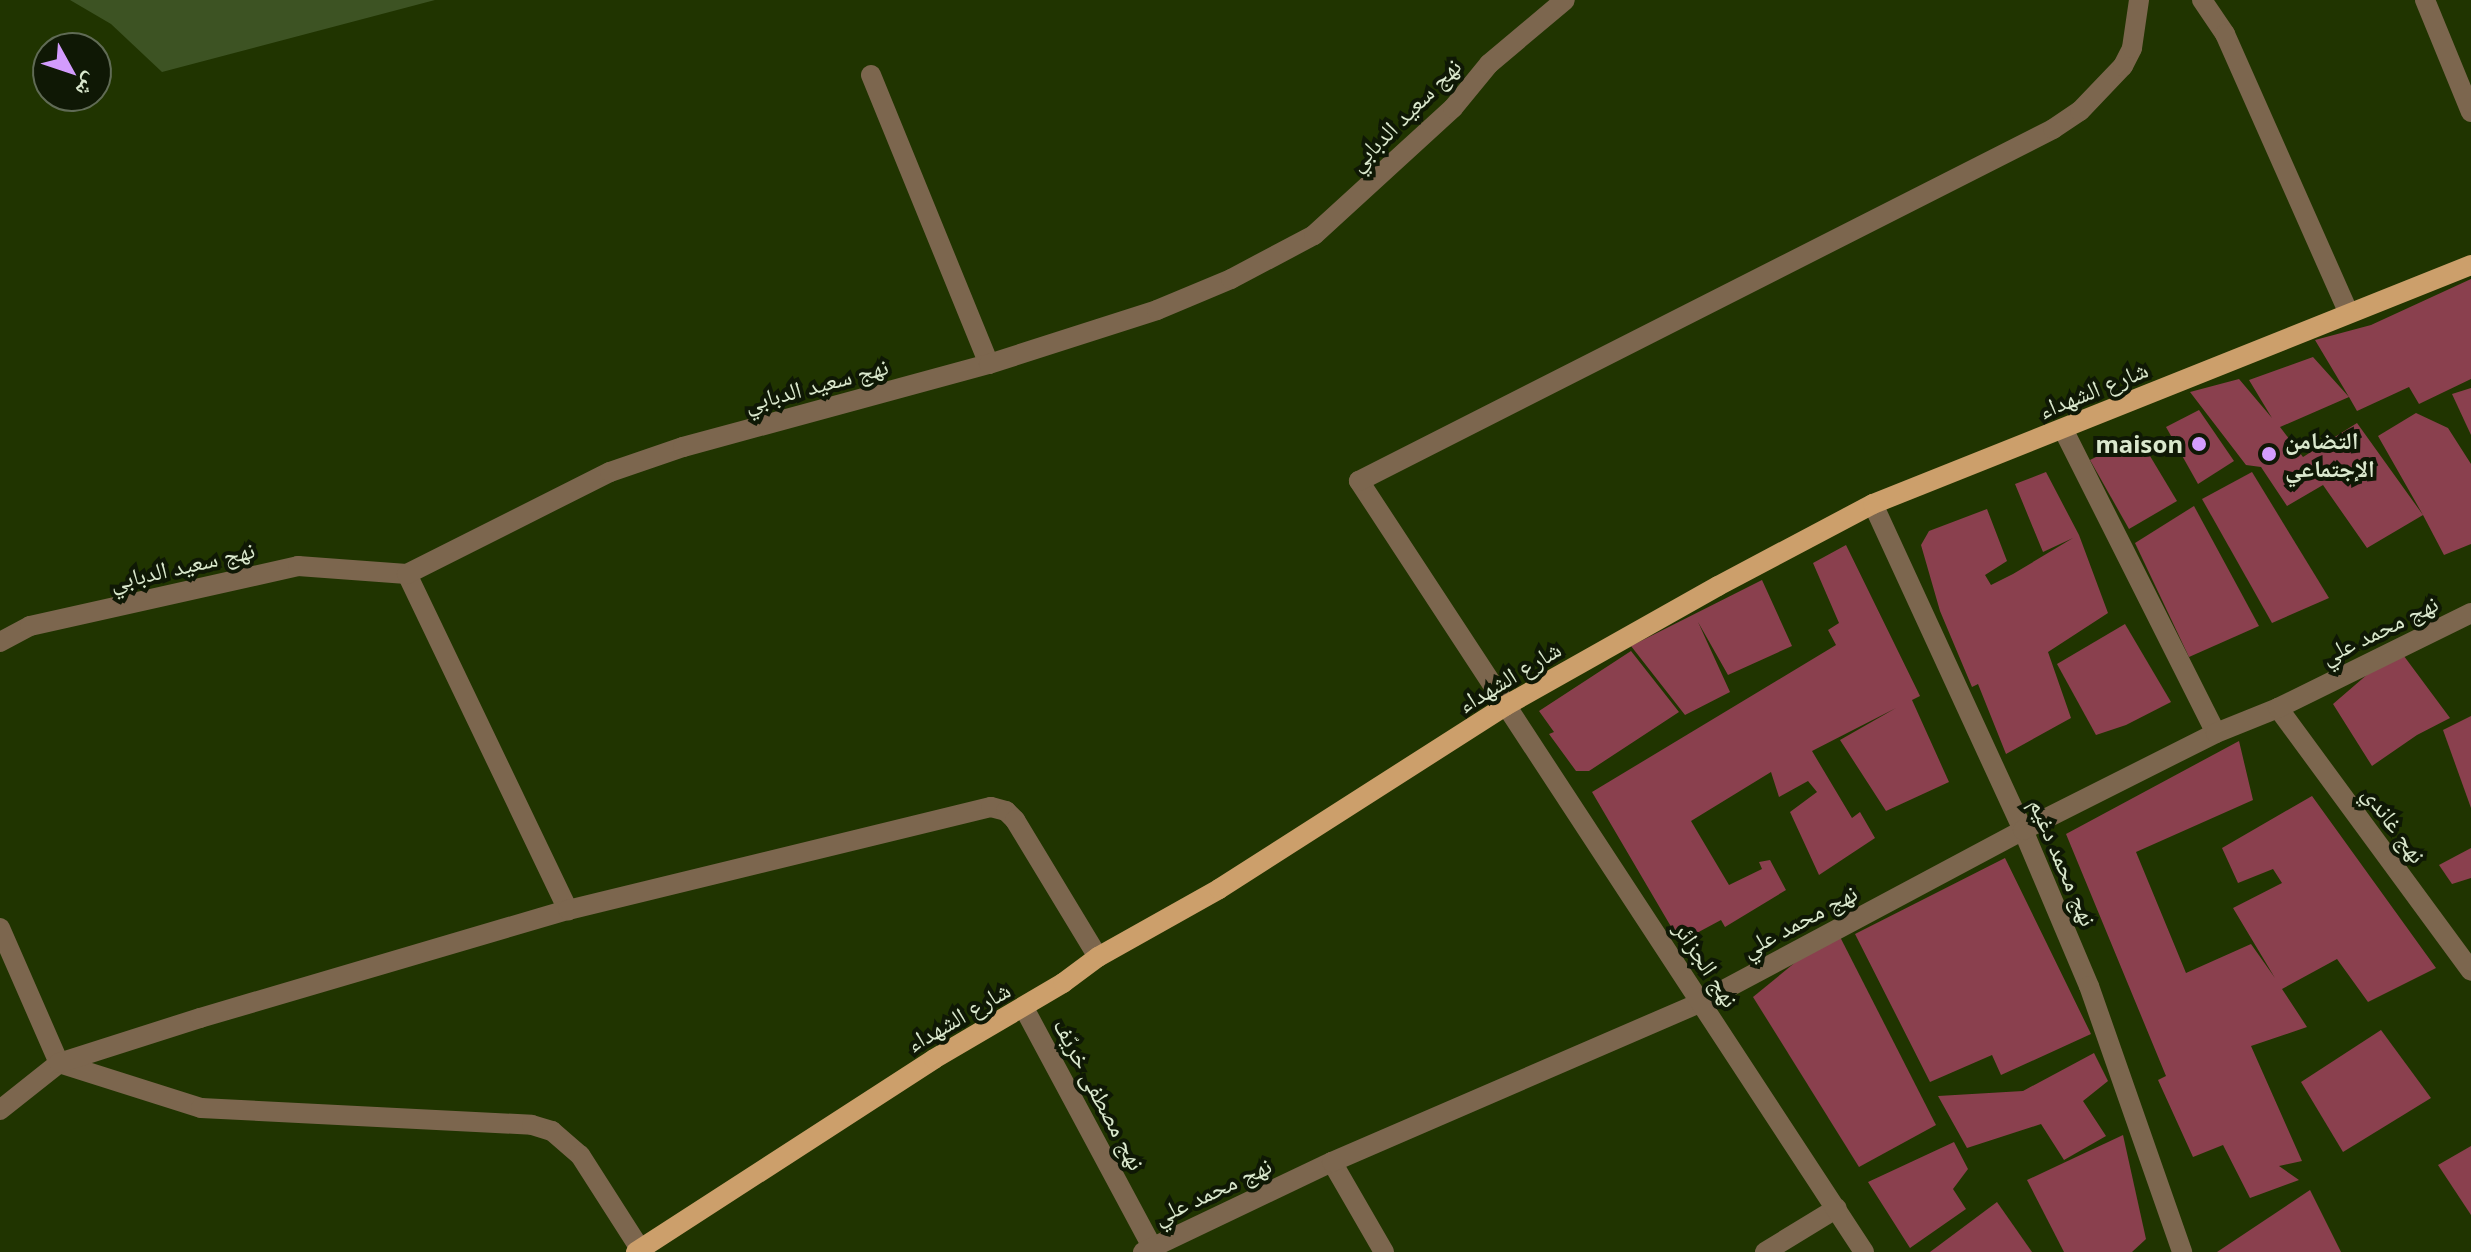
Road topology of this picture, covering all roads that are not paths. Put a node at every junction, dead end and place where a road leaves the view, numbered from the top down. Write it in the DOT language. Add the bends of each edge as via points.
graph roads {
  1 [pos="1565,0"];
  2 [pos="2139,0"];
  3 [pos="2202,0"];
  4 [pos="2425,0"];
  5 [pos="871,75"];
  6 [pos="2471,112"];
  7 [pos="2471,265"];
  8 [pos="2348,311"];
  9 [pos="989,364"];
  10 [pos="2063,429"];
  11 [pos="1873,504"];
  12 [pos="407,574"];
  13 [pos="2471,613"];
  14 [pos="0,642"];
  15 [pos="1505,706"];
  16 [pos="2278,708"];
  17 [pos="2216,733"];
  18 [pos="2023,830"];
  19 [pos="568,910"];
  20 [pos="0,928"];
  21 [pos="1098,957"];
  22 [pos="2471,971"];
  23 [pos="1701,1002"];
  24 [pos="1024,1008"];
  25 [pos="59,1063"];
  26 [pos="0,1110"];
  27 [pos="1332,1162"];
  28 [pos="1837,1208"];
  29 [pos="638,1250"];
  30 [pos="1147,1250"];
  31 [pos="1384,1252"];
  32 [pos="1765,1252"];
  33 [pos="1864,1252"];
  34 [pos="2182,1252"];
  1 -- 9 [label="street, نهج سعيد الدبابي" via="1489,64 1453,108 1314,235 1157,310"];
  2 -- 15 [label="street, نهج الجزائر" via="2132,48 2123,66 2080,111 2053,129 1359,481"];
  3 -- 8 [label="street" via="2225,34"];
  4 -- 6 [label="street"];
  5 -- 9 [label="street"];
  7 -- 8 [label="main road, شارع الشهداء"];
  8 -- 10 [label="main road, شارع الشهداء"];
  9 -- 12 [label="street, نهج سعيد الدبابي" via="683,447 610,472"];
  10 -- 11 [label="main road, شارع الشهداء"];
  10 -- 17 [label="street"];
  11 -- 15 [label="main road, شارع الشهداء"];
  11 -- 18 [label="street, نهج محمد دغيم"];
  12 -- 14 [label="street, نهج سعيد الدبابي" via="298,566 30,626"];
  12 -- 19 [label="street"];
  13 -- 16 [label="street, نهج محمد علي"];
  15 -- 21 [label="main road, شارع الشهداء" via="1219,889"];
  15 -- 23 [label="street, نهج الجزائر"];
  16 -- 17 [label="street, نهج محمد علي"];
  16 -- 22 [label="street, نهج غاندي"];
  17 -- 18 [label="street, نهج محمد علي"];
  18 -- 23 [label="street, نهج محمد علي"];
  18 -- 34 [label="street, نهج محمد دغيم" via="2089,986"];
  19 -- 21 [label="street" via="991,807 1015,820"];
  19 -- 25 [label="street"];
  20 -- 25 [label="street"];
  21 -- 24 [label="main road, شارع الشهداء"];
  23 -- 27 [label="street, نهج محمد علي"];
  23 -- 28 [label="street, نهج الجزائر"];
  24 -- 29 [label="main road, شارع الشهداء" via="934,1059"];
  24 -- 30 [label="street, نهج مصطفى خريّف"];
  25 -- 26 [label="street"];
  25 -- 29 [label="street" via="201,1108 532,1125 552,1131 580,1155"];
  27 -- 30 [label="street, نهج محمد علي"];
  27 -- 31 [label="street"];
  28 -- 32 [label="street"];
  28 -- 33 [label="street, نهج الجزائر"];
}
